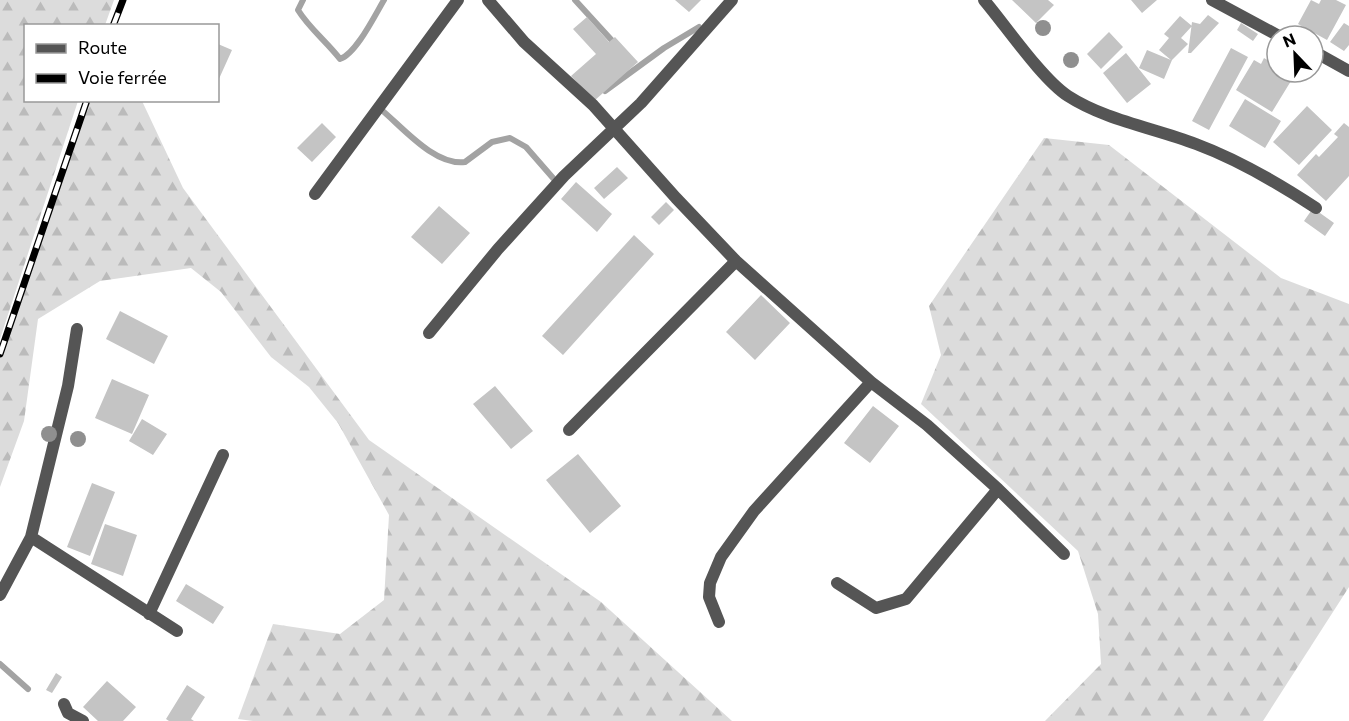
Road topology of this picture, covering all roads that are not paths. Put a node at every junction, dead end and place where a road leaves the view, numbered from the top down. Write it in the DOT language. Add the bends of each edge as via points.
graph roads {
  1 [pos="458,0"];
  2 [pos="488,0"];
  3 [pos="732,0"];
  4 [pos="984,0"];
  5 [pos="1212,0"];
  6 [pos="1265,28"];
  7 [pos="1325,58"];
  8 [pos="1349,71"];
  9 [pos="615,129"];
  10 [pos="315,194"];
  11 [pos="1316,208"];
  12 [pos="736,261"];
  13 [pos="77,329"];
  14 [pos="429,333"];
  15 [pos="871,382"];
  16 [pos="569,430"];
  17 [pos="223,456"];
  18 [pos="998,489"];
  19 [pos="31,537"];
  20 [pos="1064,554"];
  21 [pos="837,584"];
  22 [pos="0,595"];
  23 [pos="149,614"];
  24 [pos="719,622"];
  25 [pos="177,631"];
  26 [pos="64,704"];
  27 [pos="83,721"];
  1 -- 10 [label="street"];
  2 -- 9 [label="street" via="524,42"];
  3 -- 9 [label="street"];
  4 -- 11 [label="street" via="1052,84 1068,96 1238,161"];
  5 -- 6 [label="street"];
  7 -- 8 [label="street"];
  9 -- 12 [label="street"];
  9 -- 14 [label="street" via="564,176"];
  12 -- 15 [label="street"];
  12 -- 16 [label="street"];
  13 -- 19 [label="street" via="66,396"];
  15 -- 18 [label="street" via="927,425"];
  15 -- 24 [label="street" via="754,511 727,548 710,582 709,597"];
  17 -- 23 [label="street"];
  18 -- 20 [label="street"];
  18 -- 21 [label="street" via="906,600 876,608"];
  19 -- 22 [label="street"];
  19 -- 23 [label="street"];
  23 -- 25 [label="street"];
  26 -- 27 [label="street" via="68,713"];
}
